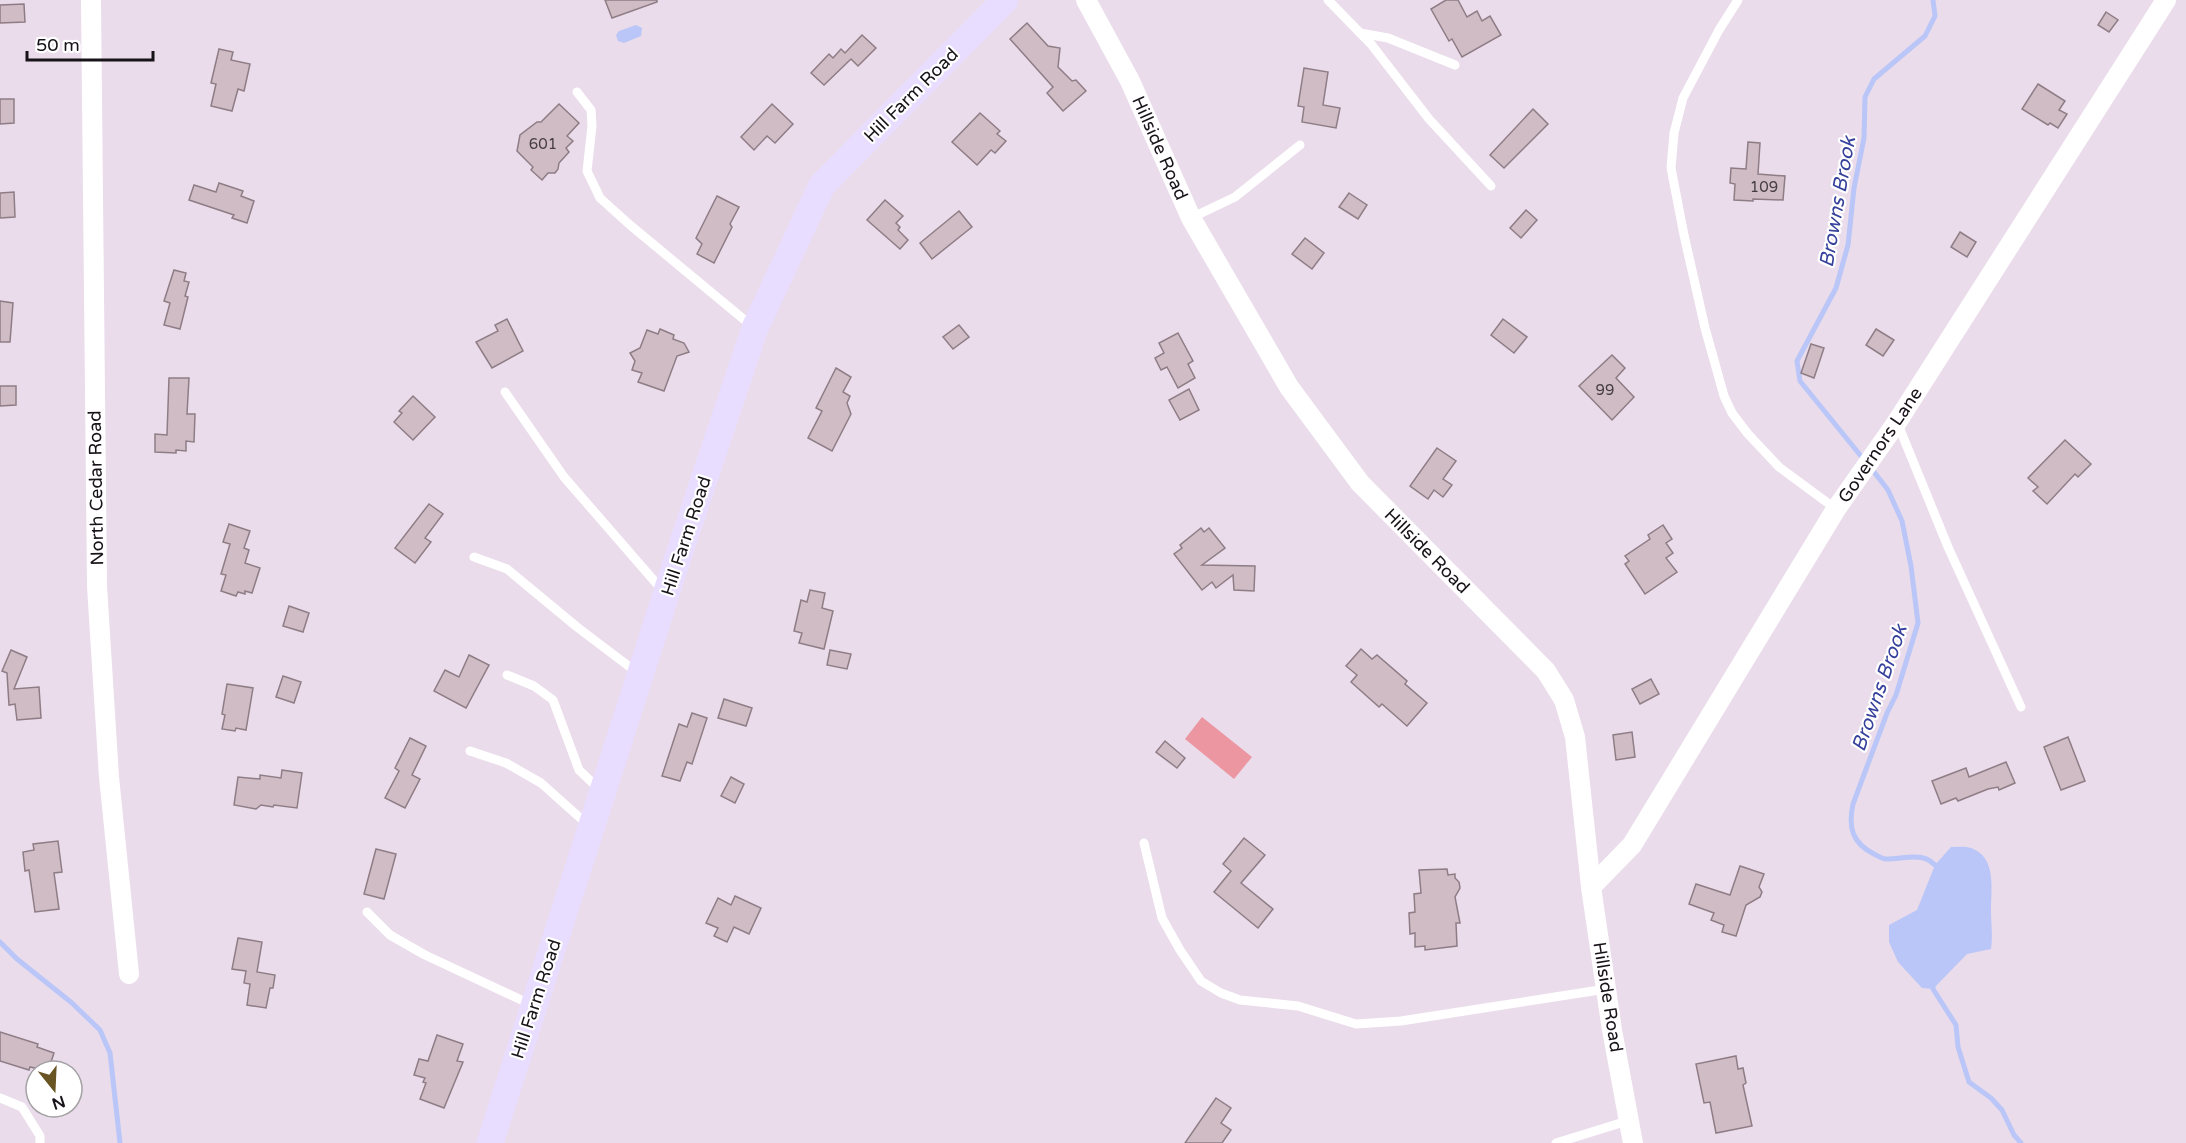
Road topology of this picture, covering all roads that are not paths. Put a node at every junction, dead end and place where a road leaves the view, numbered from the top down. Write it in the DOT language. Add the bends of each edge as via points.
graph roads {
  1 [pos="91,0"];
  2 [pos="1005,0"];
  3 [pos="1086,0"];
  4 [pos="1328,0"];
  5 [pos="1738,0"];
  6 [pos="2166,0"];
  7 [pos="1360,33"];
  8 [pos="1455,65"];
  9 [pos="577,92"];
  10 [pos="1300,145"];
  11 [pos="1491,186"];
  12 [pos="1191,218"];
  13 [pos="755,328"];
  14 [pos="505,392"];
  15 [pos="1891,430"];
  16 [pos="1836,509"];
  17 [pos="474,557"];
  18 [pos="667,596"];
  19 [pos="507,675"];
  20 [pos="641,675"];
  21 [pos="2021,707"];
  22 [pos="470,751"];
  23 [pos="603,793"];
  24 [pos="592,827"];
  25 [pos="1144,843"];
  26 [pos="1591,887"];
  27 [pos="367,912"];
  28 [pos="129,974"];
  29 [pos="1606,989"];
  30 [pos="534,1006"];
  31 [pos="0,1098"];
  32 [pos="1628,1121"];
  33 [pos="40,1143"];
  34 [pos="490,1143"];
  35 [pos="1556,1143"];
  36 [pos="1633,1143"];
  1 -- 28 [label="street, North Cedar Road" via="97,586 109,777"];
  2 -- 13 [label="main road, Hill Farm Road" via="822,185"];
  3 -- 12 [label="street, Hillside Road" via="1130,81"];
  4 -- 7 [label="lane"];
  5 -- 16 [label="lane" via="1683,99 1674,133 1671,168 1705,328 1732,413 1779,467"];
  6 -- 15 [label="street, Governors Lane"];
  7 -- 8 [label="lane" via="1388,38"];
  7 -- 11 [label="lane"];
  9 -- 13 [label="lane" via="591,110 587,171 600,198"];
  10 -- 12 [label="lane" via="1235,196"];
  12 -- 26 [label="street, Hillside Road" via="1289,387 1360,483 1546,671 1564,700 1575,737"];
  13 -- 18 [label="main road, Hill Farm Road"];
  14 -- 18 [label="lane" via="564,477"];
  15 -- 16 [label="street, Governors Lane"];
  15 -- 21 [label="lane"];
  16 -- 26 [label="street, Governors Lane" via="1632,845"];
  17 -- 20 [label="lane" via="507,569"];
  18 -- 20 [label="main road, Hill Farm Road"];
  19 -- 23 [label="lane" via="534,686 553,700 579,770"];
  20 -- 23 [label="main road, Hill Farm Road"];
  22 -- 24 [label="lane" via="506,763 541,783"];
  23 -- 24 [label="main road, Hill Farm Road"];
  24 -- 30 [label="main road, Hill Farm Road"];
  25 -- 29 [label="lane" via="1162,918 1180,950 1201,981 1240,1000 1298,1006 1356,1024 1401,1021"];
  26 -- 29 [label="street, Hillside Road"];
  27 -- 30 [label="lane" via="390,935 425,955"];
  29 -- 32 [label="street, Hillside Road"];
  30 -- 34 [label="main road, Hill Farm Road"];
  31 -- 33 [label="lane" via="22,1107 40,1136"];
  32 -- 35 [label="lane"];
  32 -- 36 [label="street, Hillside Road"];
}
